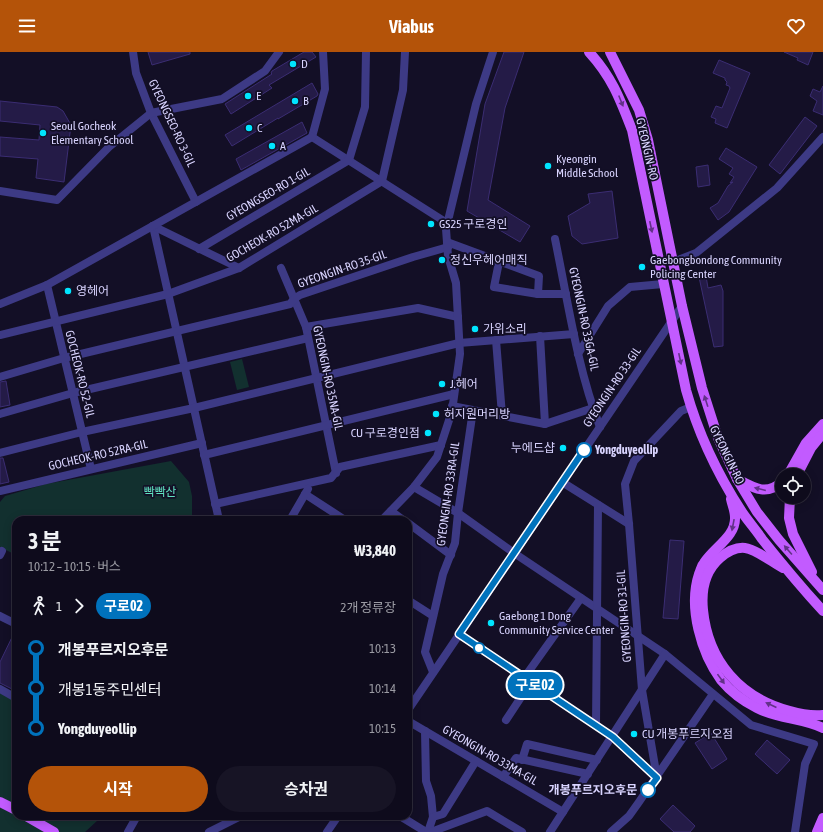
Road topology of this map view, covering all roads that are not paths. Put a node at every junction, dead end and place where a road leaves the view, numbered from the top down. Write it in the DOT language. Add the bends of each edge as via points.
graph roads {
  1 [pos="133,52"];
  2 [pos="279,52"];
  3 [pos="323,52"];
  4 [pos="366,52"];
  5 [pos="405,52"];
  6 [pos="493,52"];
  7 [pos="589,52"];
  8 [pos="610,52"];
  9 [pos="151,113"];
  10 [pos="312,137"];
  11 [pos="823,137"];
  12 [pos="349,160"];
  13 [pos="382,181"];
  14 [pos="0,191"];
  15 [pos="196,202"];
  16 [pos="448,223"];
  17 [pos="153,226"];
  18 [pos="555,239"];
  19 [pos="447,245"];
  20 [pos="199,249"];
  21 [pos="499,262"];
  22 [pos="673,262"];
  23 [pos="239,268"];
  24 [pos="281,268"];
  25 [pos="663,284"];
  26 [pos="47,285"];
  27 [pos="168,294"];
  28 [pos="538,294"];
  29 [pos="566,294"];
  30 [pos="294,299"];
  31 [pos="0,304"];
  32 [pos="682,306"];
  33 [pos="458,316"];
  34 [pos="55,321"];
  35 [pos="672,321"];
  36 [pos="306,327"];
  37 [pos="176,331"];
  38 [pos="574,334"];
  39 [pos="0,335"];
  40 [pos="540,336"];
  41 [pos="308,338"];
  42 [pos="496,340"];
  43 [pos="459,343"];
  44 [pos="578,354"];
  45 [pos="64,358"];
  46 [pos="185,368"];
  47 [pos="0,377"];
  48 [pos="315,378"];
  49 [pos="73,393"];
  50 [pos="454,394"];
  51 [pos="452,406"];
  52 [pos="691,407"];
  53 [pos="194,408"];
  54 [pos="593,408"];
  55 [pos="473,410"];
  56 [pos="0,414"];
  57 [pos="502,415"];
  58 [pos="545,424"];
  59 [pos="823,424"];
  60 [pos="325,426"];
  61 [pos="600,427"];
  62 [pos="82,432"];
  63 [pos="823,433"];
  64 [pos="202,443"];
  65 [pos="441,445"];
  66 [pos="0,453"];
  67 [pos="204,455"];
  68 [pos="792,468"];
  69 [pos="801,468"];
  70 [pos="91,469"];
  71 [pos="336,473"];
  72 [pos="737,479"];
  73 [pos="312,482"];
  74 [pos="562,482"];
  75 [pos="414,487"];
  76 [pos="728,487"];
  77 [pos="775,487"];
  78 [pos="0,491"];
  79 [pos="305,494"];
  80 [pos="216,504"];
  81 [pos="790,504"];
  82 [pos="598,505"];
  83 [pos="391,511"];
  84 [pos="458,513"];
  85 [pos="218,516"];
  86 [pos="292,516"];
  87 [pos="339,516"];
  88 [pos="386,516"];
  89 [pos="398,516"];
  90 [pos="629,524"];
  91 [pos="412,526"];
  92 [pos="514,553"];
  93 [pos="451,555"];
  94 [pos="786,570"];
  95 [pos="821,588"];
  96 [pos="581,598"];
  97 [pos="412,603"];
  98 [pos="597,609"];
  99 [pos="823,611"];
  100 [pos="0,616"];
  101 [pos="433,616"];
  102 [pos="12,622"];
  103 [pos="459,634"];
  104 [pos="638,636"];
  105 [pos="665,654"];
  106 [pos="433,672"];
  107 [pos="528,680"];
  108 [pos="0,689"];
  109 [pos="642,690"];
  110 [pos="713,694"];
  111 [pos="12,696"];
  112 [pos="412,704"];
  113 [pos="823,715"];
  114 [pos="506,720"];
  115 [pos="412,723"];
  116 [pos="596,725"];
  117 [pos="823,728"];
  118 [pos="425,731"];
  119 [pos="613,737"];
  120 [pos="522,760"];
  121 [pos="597,760"];
  122 [pos="476,761"];
  123 [pos="588,774"];
  124 [pos="503,777"];
  125 [pos="657,778"];
  126 [pos="0,802"];
  127 [pos="12,808"];
  128 [pos="563,812"];
  129 [pos="433,817"];
  130 [pos="823,818"];
  131 [pos="33,820"];
  132 [pos="135,820"];
  133 [pos="228,820"];
  134 [pos="335,820"];
  135 [pos="407,820"];
  136 [pos="54,832"];
  137 [pos="128,832"];
  138 [pos="209,832"];
  139 [pos="327,832"];
  140 [pos="429,832"];
  141 [pos="522,832"];
  142 [pos="550,832"];
  143 [pos="611,832"];
  144 [pos="795,832"];
  145 [pos="818,832"];
  1 -- 9 [label="street, GYEONGSEO-RO 3-GIL" via="136,73"];
  2 -- 9 [label="street" via="266,71 222,99"];
  3 -- 10 [label="street" via="325,89"];
  4 -- 12 [label="street" via="365,107"];
  5 -- 13 [label="street" via="403,90"];
  6 -- 16 [label="street" via="476,104"];
  7 -- 25 [label="main road, GYEONGIN-RO, one-way" via="603,67 620,98 632,130"];
  8 -- 22 [label="main road, GYEONGIN-RO" via="639,110 648,140"];
  9 -- 14 [label="street" via="109,147 57,200"];
  9 -- 15 [label="street, GYEONGSEO-RO 3-GIL"];
  10 -- 12 [label="street"];
  10 -- 15 [label="street"];
  11 -- 22 [label="street" via="777,188 696,253"];
  12 -- 13 [label="street"];
  12 -- 20 [label="street, GYEONGSEO-RO 1-GIL"];
  13 -- 16 [label="street"];
  13 -- 23 [label="street, GOCHEOK-RO 52MA-GIL"];
  15 -- 17 [label="street"];
  16 -- 19 [label="street"];
  17 -- 20 [label="street"];
  17 -- 26 [label="street"];
  17 -- 27 [label="street"];
  18 -- 29 [label="street, GYEONGIN-RO 33GA-GIL"];
  19 -- 21 [label="street"];
  19 -- 30 [label="street, GYEONGIN-RO 35-GIL"];
  19 -- 33 [label="street" via="456,283"];
  20 -- 23 [label="street"];
  21 -- 28 [label="street" via="538,276"];
  21 -- 28 [label="street" via="494,287"];
  22 -- 32 [label="main road, GYEONGIN-RO"];
  23 -- 27 [label="street, GOCHEOK-RO 52MA-GIL"];
  24 -- 30 [label="street, GYEONGIN-RO 35NA-GIL"];
  25 -- 35 [label="main road, GYEONGIN-RO"];
  25 -- 44 [label="street" via="630,287 608,306"];
  26 -- 31 [label="street"];
  26 -- 34 [label="street, GOCHEOK-RO 52-GIL"];
  27 -- 34 [label="street"];
  27 -- 37 [label="street"];
  28 -- 29 [label="street"];
  29 -- 38 [label="street, GYEONGIN-RO 33GA-GIL"];
  30 -- 36 [label="street, GYEONGIN-RO 35NA-GIL"];
  30 -- 37 [label="street, GYEONGIN-RO 35-GIL" via="290,304"];
  32 -- 35 [label="street, GYEONGIN-RO 33-GIL"];
  72 -- 32 [label="main road, GYEONGIN-RO, one-way" via="718,438 702,388"];
  33 -- 36 [label="street" via="418,308"];
  33 -- 43 [label="street"];
  34 -- 39 [label="street"];
  34 -- 45 [label="street, GOCHEOK-RO 52-GIL"];
  35 -- 52 [label="main road, GYEONGIN-RO, one-way"];
  35 -- 61 [label="street, GYEONGIN-RO 33-GIL"];
  36 -- 41 [label="street, GYEONGIN-RO 35NA-GIL"];
  37 -- 45 [label="street"];
  37 -- 46 [label="street"];
  38 -- 40 [label="street"];
  38 -- 44 [label="street, GYEONGIN-RO 33GA-GIL"];
  40 -- 42 [label="street"];
  40 -- 58 [label="street"];
  41 -- 46 [label="street"];
  41 -- 48 [label="street, GYEONGIN-RO 35NA-GIL"];
  42 -- 43 [label="street"];
  42 -- 57 [label="street"];
  43 -- 48 [label="street"];
  43 -- 50 [label="street" via="460,354"];
  44 -- 54 [label="street, GYEONGIN-RO 33GA-GIL"];
  45 -- 47 [label="street"];
  45 -- 49 [label="street, GOCHEOK-RO 52-GIL"];
  46 -- 49 [label="street"];
  46 -- 53 [label="street"];
  48 -- 53 [label="street"];
  48 -- 60 [label="street, GYEONGIN-RO 35NA-GIL"];
  49 -- 56 [label="street"];
  49 -- 62 [label="street, GOCHEOK-RO 52-GIL"];
  50 -- 51 [label="street"];
  50 -- 60 [label="street"];
  51 -- 55 [label="street"];
  51 -- 65 [label="street"];
  52 -- 76 [label="main road, GYEONGIN-RO"];
  52 -- 90 [label="street, GYEONGIN-RO 31-GIL" via="681,411 634,462 625,484"];
  53 -- 62 [label="street, GOCHEOK-RO 52RA-GIL"];
  53 -- 64 [label="street"];
  54 -- 58 [label="street"];
  54 -- 61 [label="street, GYEONGIN-RO 33GA-GIL"];
  55 -- 57 [label="street"];
  55 -- 84 [label="street, GYEONGIN-RO 33RA-GIL"];
  57 -- 58 [label="street"];
  59 -- 68 [label="main road" via="806,443"];
  60 -- 67 [label="street"];
  60 -- 71 [label="street, GYEONGIN-RO 35NA-GIL"];
  61 -- 74 [label="street, GYEONGIN-RO 33-GIL"];
  62 -- 66 [label="street, GOCHEOK-RO 52RA-GIL"];
  62 -- 70 [label="street, GOCHEOK-RO 52-GIL"];
  63 -- 69 [label="main road"];
  64 -- 67 [label="street"];
  64 -- 70 [label="street, GOCHEOK-RO 52RA-GIL"];
  65 -- 71 [label="street" via="340,466"];
  65 -- 75 [label="street" via="437,457"];
  67 -- 80 [label="street"];
  70 -- 78 [label="street, GOCHEOK-RO 52RA-GIL"];
  71 -- 73 [label="street" via="332,478"];
  77 -- 72 [label="main road, one-way" via="766,491"];
  95 -- 72 [label="main road, GYEONGIN-RO, one-way" via="757,512"];
  73 -- 79 [label="street"];
  73 -- 80 [label="street"];
  74 -- 82 [label="street"];
  74 -- 92 [label="street, GYEONGIN-RO 33-GIL"];
  75 -- 83 [label="street"];
  75 -- 84 [label="street"];
  76 -- 94 [label="main road, GYEONGIN-RO" via="743,513"];
  76 -- 117 [label="main road, one-way" via="735,517 732,533 703,563 696,583 694,600 703,646 722,680 736,695 777,716 816,724"];
  79 -- 86 [label="street"];
  79 -- 87 [label="street"];
  80 -- 85 [label="street"];
  81 -- 95 [label="main road" via="789,518 793,534"];
  82 -- 90 [label="street"];
  82 -- 98 [label="street"];
  83 -- 88 [label="street"];
  83 -- 89 [label="street"];
  84 -- 92 [label="street"];
  84 -- 93 [label="street, GYEONGIN-RO 33RA-GIL"];
  90 -- 104 [label="street, GYEONGIN-RO 31-GIL"];
  91 -- 93 [label="street"];
  92 -- 96 [label="street"];
  92 -- 103 [label="street, GYEONGIN-RO 33-GIL"];
  93 -- 101 [label="street, GYEONGIN-RO 33RA-GIL"];
  94 -- 99 [label="main road, GYEONGIN-RO"];
  113 -- 94 [label="main road, one-way" via="777,708 742,688 719,661 710,643 704,621 702,601 708,573 714,563 733,549 745,548"];
  96 -- 98 [label="street"];
  96 -- 107 [label="street"];
  97 -- 101 [label="street"];
  98 -- 104 [label="street"];
  98 -- 116 [label="street"];
  100 -- 102 [label="street"];
  101 -- 106 [label="street, GYEONGIN-RO 33RA-GIL" via="425,652"];
  103 -- 106 [label="street, GYEONGIN-RO 33-GIL"];
  103 -- 107 [label="street"];
  104 -- 105 [label="street"];
  104 -- 109 [label="street, GYEONGIN-RO 31-GIL"];
  105 -- 109 [label="street"];
  105 -- 110 [label="street"];
  106 -- 112 [label="street, GYEONGIN-RO 33-GIL"];
  107 -- 114 [label="street"];
  107 -- 116 [label="street"];
  108 -- 111 [label="street"];
  109 -- 119 [label="street"];
  109 -- 125 [label="street, GYEONGIN-RO 31-GIL"];
  110 -- 125 [label="street"];
  110 -- 144 [label="street" via="751,726 814,744 805,764"];
  115 -- 118 [label="street, GYEONGIN-RO 33MA-GIL"];
  116 -- 119 [label="street"];
  118 -- 122 [label="street, GYEONGIN-RO 33MA-GIL"];
  118 -- 129 [label="street, GYEONGIN-RO 33MA-GIL" via="426,781 431,796"];
  119 -- 121 [label="street"];
  119 -- 125 [label="street"];
  120 -- 121 [label="street" via="527,744"];
  120 -- 123 [label="street"];
  120 -- 124 [label="street" via="516,758"];
  121 -- 123 [label="street"];
  122 -- 124 [label="street, GYEONGIN-RO 33MA-GIL"];
  122 -- 129 [label="street" via="443,814"];
  123 -- 128 [label="street"];
  124 -- 128 [label="street, GYEONGIN-RO 33MA-GIL"];
  125 -- 143 [label="street" via="629,816"];
  126 -- 127 [label="main road"];
  128 -- 142 [label="street"];
  129 -- 140 [label="street"];
  130 -- 145 [label="main road"];
  131 -- 136 [label="main road"];
  132 -- 137 [label="street"];
  133 -- 138 [label="street"];
  134 -- 139 [label="street"];
  135 -- 140 [label="street"];
  140 -- 141 [label="street" via="487,811"];
}
